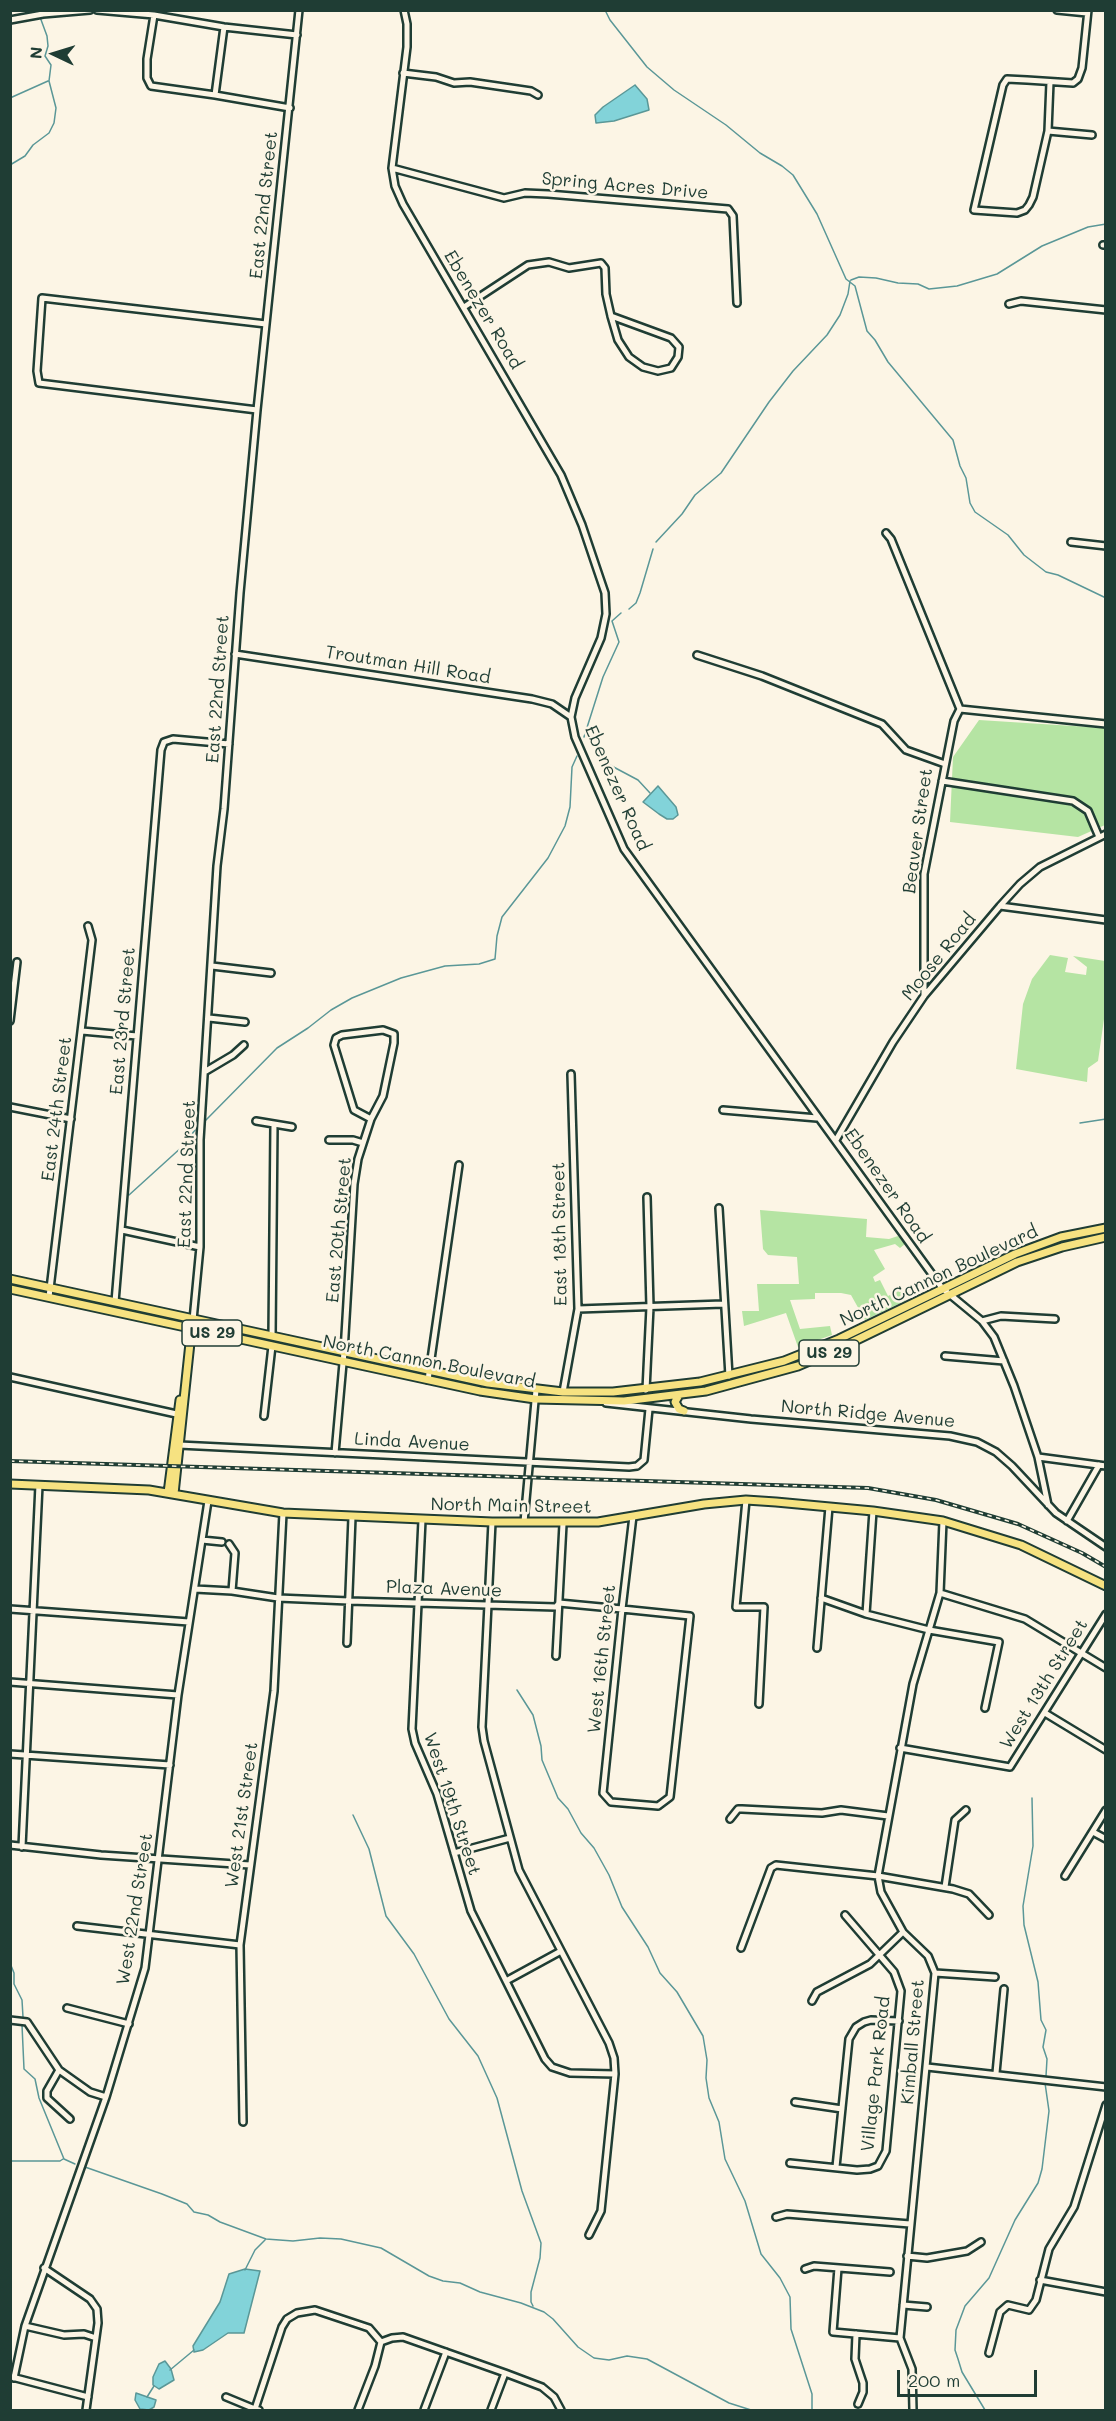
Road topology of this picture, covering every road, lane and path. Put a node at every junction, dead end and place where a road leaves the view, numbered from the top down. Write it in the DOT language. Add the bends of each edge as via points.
graph roads {
  1 [pos="90,10"];
  2 [pos="97,10"];
  3 [pos="299,10"];
  4 [pos="404,10"];
  5 [pos="1057,10"];
  6 [pos="1087,12"];
  7 [pos="154,15"];
  8 [pos="10,20"];
  9 [pos="224,27"];
  10 [pos="297,35"];
  11 [pos="403,73"];
  12 [pos="1050,82"];
  13 [pos="215,95"];
  14 [pos="538,95"];
  15 [pos="290,108"];
  16 [pos="1048,131"];
  17 [pos="1092,135"];
  18 [pos="392,168"];
  19 [pos="736,303"];
  20 [pos="1009,304"];
  21 [pos="464,307"];
  22 [pos="1106,310"];
  23 [pos="611,316"];
  24 [pos="266,324"];
  25 [pos="257,410"];
  26 [pos="886,533"];
  27 [pos="1071,542"];
  28 [pos="1106,546"];
  29 [pos="235,654"];
  30 [pos="697,655"];
  31 [pos="960,709"];
  32 [pos="571,717"];
  33 [pos="1106,724"];
  34 [pos="229,744"];
  35 [pos="945,764"];
  36 [pos="942,781"];
  37 [pos="1102,836"];
  38 [pos="1000,906"];
  39 [pos="1106,920"];
  40 [pos="88,926"];
  41 [pos="17,962"];
  42 [pos="212,966"];
  43 [pos="271,973"];
  44 [pos="924,996"];
  45 [pos="209,1018"];
  46 [pos="10,1021"];
  47 [pos="245,1022"];
  48 [pos="82,1031"];
  49 [pos="137,1036"];
  50 [pos="244,1045"];
  51 [pos="206,1071"];
  52 [pos="571,1074"];
  53 [pos="10,1107"];
  54 [pos="723,1110"];
  55 [pos="818,1118"];
  56 [pos="71,1119"];
  57 [pos="371,1119"];
  58 [pos="256,1121"];
  59 [pos="274,1124"];
  60 [pos="292,1127"];
  61 [pos="329,1140"];
  62 [pos="836,1140"];
  63 [pos="363,1143"];
  64 [pos="459,1165"];
  65 [pos="647,1197"];
  66 [pos="719,1208"];
  67 [pos="1106,1228"];
  68 [pos="122,1230"];
  69 [pos="1106,1237"];
  70 [pos="201,1246"];
  71 [pos="10,1279"];
  72 [pos="51,1288"];
  73 [pos="942,1288"];
  74 [pos="10,1289"];
  75 [pos="949,1295"];
  76 [pos="49,1297"];
  77 [pos="115,1302"];
  78 [pos="723,1304"];
  79 [pos="651,1306"];
  80 [pos="578,1309"];
  81 [pos="1055,1319"];
  82 [pos="982,1321"];
  83 [pos="192,1324"];
  84 [pos="272,1336"];
  85 [pos="272,1346"];
  86 [pos="344,1352"];
  87 [pos="945,1356"];
  88 [pos="344,1361"];
  89 [pos="1004,1362"];
  90 [pos="431,1371"];
  91 [pos="729,1376"];
  92 [pos="10,1377"];
  93 [pos="428,1380"];
  94 [pos="536,1389"];
  95 [pos="646,1390"];
  96 [pos="563,1392"];
  97 [pos="679,1395"];
  98 [pos="535,1399"];
  99 [pos="591,1401"];
  100 [pos="649,1409"];
  101 [pos="684,1411"];
  102 [pos="180,1415"];
  103 [pos="264,1416"];
  104 [pos="179,1445"];
  105 [pos="335,1453"];
  106 [pos="1038,1457"];
  107 [pos="530,1463"];
  108 [pos="1102,1465"];
  109 [pos="10,1484"];
  110 [pos="39,1485"];
  111 [pos="171,1493"];
  112 [pos="746,1500"];
  113 [pos="208,1501"];
  114 [pos="1048,1505"];
  115 [pos="829,1507"];
  116 [pos="873,1511"];
  117 [pos="283,1513"];
  118 [pos="633,1516"];
  119 [pos="352,1517"];
  120 [pos="422,1520"];
  121 [pos="943,1521"];
  122 [pos="1067,1521"];
  123 [pos="492,1522"];
  124 [pos="524,1522"];
  125 [pos="563,1524"];
  126 [pos="202,1540"];
  127 [pos="222,1542"];
  128 [pos="229,1544"];
  129 [pos="1106,1547"];
  130 [pos="1106,1586"];
  131 [pos="195,1589"];
  132 [pos="232,1591"];
  133 [pos="940,1593"];
  134 [pos="278,1598"];
  135 [pos="821,1598"];
  136 [pos="349,1601"];
  137 [pos="419,1603"];
  138 [pos="559,1603"];
  139 [pos="488,1605"];
  140 [pos="10,1609"];
  141 [pos="622,1609"];
  142 [pos="33,1610"];
  143 [pos="866,1614"];
  144 [pos="1106,1614"];
  145 [pos="189,1622"];
  146 [pos="929,1630"];
  147 [pos="347,1643"];
  148 [pos="817,1648"];
  149 [pos="1082,1653"];
  150 [pos="556,1656"];
  151 [pos="1106,1668"];
  152 [pos="10,1682"];
  153 [pos="30,1683"];
  154 [pos="178,1695"];
  155 [pos="759,1704"];
  156 [pos="985,1708"];
  157 [pos="1046,1713"];
  158 [pos="900,1748"];
  159 [pos="1106,1750"];
  160 [pos="10,1754"];
  161 [pos="27,1755"];
  162 [pos="170,1765"];
  163 [pos="611,1802"];
  164 [pos="966,1810"];
  165 [pos="1106,1810"];
  166 [pos="888,1816"];
  167 [pos="730,1819"];
  168 [pos="1093,1832"];
  169 [pos="510,1838"];
  170 [pos="1106,1839"];
  171 [pos="10,1845"];
  172 [pos="22,1847"];
  173 [pos="454,1853"];
  174 [pos="159,1858"];
  175 [pos="250,1865"];
  176 [pos="878,1876"];
  177 [pos="1065,1876"];
  178 [pos="945,1887"];
  179 [pos="845,1915"];
  180 [pos="989,1915"];
  181 [pos="77,1926"];
  182 [pos="903,1932"];
  183 [pos="149,1934"];
  184 [pos="240,1945"];
  185 [pos="741,1948"];
  186 [pos="561,1951"];
  187 [pos="880,1954"];
  188 [pos="935,1973"];
  189 [pos="995,1977"];
  190 [pos="506,1981"];
  191 [pos="1004,1989"];
  192 [pos="812,2001"];
  193 [pos="67,2008"];
  194 [pos="10,2020"];
  195 [pos="899,2021"];
  196 [pos="129,2024"];
  197 [pos="927,2067"];
  198 [pos="59,2070"];
  199 [pos="996,2073"];
  200 [pos="615,2074"];
  201 [pos="1106,2087"];
  202 [pos="106,2097"];
  203 [pos="795,2103"];
  204 [pos="1106,2105"];
  205 [pos="842,2109"];
  206 [pos="69,2119"];
  207 [pos="243,2122"];
  208 [pos="790,2163"];
  209 [pos="836,2167"];
  210 [pos="776,2217"];
  211 [pos="910,2224"];
  212 [pos="589,2235"];
  213 [pos="981,2242"];
  214 [pos="907,2256"];
  215 [pos="44,2268"];
  216 [pos="838,2268"];
  217 [pos="805,2269"];
  218 [pos="890,2272"];
  219 [pos="1041,2280"];
  220 [pos="1106,2292"];
  221 [pos="903,2305"];
  222 [pos="927,2307"];
  223 [pos="25,2326"];
  224 [pos="856,2334"];
  225 [pos="96,2338"];
  226 [pos="900,2338"];
  227 [pos="381,2342"];
  228 [pos="446,2352"];
  229 [pos="989,2353"];
  230 [pos="505,2373"];
  231 [pos="12,2378"];
  232 [pos="88,2397"];
  233 [pos="226,2397"];
  234 [pos="858,2404"];
  235 [pos="86,2410"];
  236 [pos="257,2410"];
  237 [pos="358,2410"];
  238 [pos="424,2410"];
  239 [pos="491,2410"];
  240 [pos="561,2410"];
  241 [pos="913,2410"];
  1 -- 8 [label="street"];
  2 -- 7 [label="street"];
  3 -- 10 [label="street, East 22nd Street"];
  4 -- 11 [label="street, Ebenezer Road" via="407,46"];
  5 -- 6 [label="street"];
  6 -- 12 [label="street" via="1078,78 1073,83"];
  7 -- 9 [label="street"];
  7 -- 13 [label="street" via="147,59 151,87"];
  9 -- 10 [label="street"];
  9 -- 13 [label="street"];
  10 -- 15 [label="street, East 22nd Street"];
  11 -- 14 [label="street"];
  11 -- 18 [label="street, Ebenezer Road"];
  12 -- 16 [label="street"];
  12 -- 16 [label="street" via="1007,79 1003,85 974,210 1008,214 1026,209 1033,197"];
  13 -- 15 [label="street"];
  15 -- 24 [label="street, East 22nd Street"];
  16 -- 17 [label="street"];
  18 -- 19 [label="street, Spring Acres Drive" via="504,198 525,193 548,194 728,209 733,216"];
  18 -- 21 [label="street, Ebenezer Road" via="402,204"];
  20 -- 22 [label="street" via="1022,301"];
  21 -- 23 [label="street" via="528,265 549,262 568,268 601,262"];
  21 -- 32 [label="street, Ebenezer Road" via="561,475 605,592 601,638 575,698"];
  23 -- 23 [label="street" via="618,340 629,357 658,371 671,368 679,347 671,338"];
  24 -- 25 [label="street, East 22nd Street"];
  24 -- 25 [label="street" via="42,298 39,383"];
  25 -- 29 [label="street, East 22nd Street"];
  26 -- 31 [label="street"];
  27 -- 28 [label="street"];
  29 -- 32 [label="street, Troutman Hill Road" via="532,699 552,704"];
  29 -- 34 [label="street, East 22nd Street"];
  30 -- 35 [label="street, Beaver Street" via="882,724 906,750"];
  31 -- 33 [label="street"];
  31 -- 35 [label="street"];
  32 -- 55 [label="street, Ebenezer Road" via="575,737 624,849"];
  34 -- 42 [label="street, East 22nd Street"];
  34 -- 49 [label="street, East 23rd Street" via="173,739 164,742 161,750"];
  35 -- 36 [label="street, Beaver Street"];
  36 -- 37 [label="street" via="1073,801 1088,811"];
  36 -- 44 [label="street, Beaver Street" via="924,874"];
  37 -- 38 [label="street, Moose Road" via="1040,867"];
  38 -- 39 [label="street"];
  38 -- 44 [label="street, Moose Road"];
  40 -- 48 [label="street, East 24th Street" via="92,940"];
  41 -- 46 [label="street"];
  42 -- 43 [label="street"];
  42 -- 45 [label="street, East 22nd Street"];
  44 -- 62 [label="street, Moose Road"];
  45 -- 47 [label="street"];
  45 -- 51 [label="street, East 22nd Street"];
  48 -- 49 [label="street"];
  48 -- 56 [label="street, East 24th Street"];
  49 -- 68 [label="street, East 23rd Street"];
  50 -- 51 [label="street"];
  51 -- 70 [label="street, East 22nd Street" via="200,1140"];
  52 -- 80 [label="street, East 18th Street"];
  53 -- 56 [label="street"];
  54 -- 55 [label="street"];
  55 -- 62 [label="street, Ebenezer Road"];
  56 -- 72 [label="street, East 24th Street"];
  57 -- 57 [label="street, East 20th Street" via="354,1110 334,1045 342,1035 390,1031 394,1042 383,1096"];
  57 -- 63 [label="street, East 20th Street"];
  58 -- 59 [label="street"];
  59 -- 60 [label="street"];
  59 -- 84 [label="street"];
  61 -- 63 [label="street"];
  62 -- 73 [label="street, Ebenezer Road"];
  63 -- 86 [label="street, East 20th Street" via="354,1184"];
  64 -- 90 [label="street"];
  65 -- 79 [label="street"];
  66 -- 78 [label="street"];
  67 -- 73 [label="main road, North Cannon Boulevard / US 29" via="1033,1246"];
  68 -- 70 [label="street"];
  68 -- 77 [label="street, East 23rd Street"];
  69 -- 75 [label="main road, North Cannon Boulevard / US 29" via="1028,1258"];
  70 -- 83 [label="street, East 22nd Street"];
  71 -- 72 [label="main road, North Cannon Boulevard / US 29"];
  72 -- 76 [label="street, East 24th Street"];
  72 -- 77 [label="main road, North Cannon Boulevard / US 29"];
  73 -- 75 [label="street, Ebenezer Road"];
  73 -- 91 [label="main road, North Cannon Boulevard / US 29" via="799,1356"];
  74 -- 76 [label="main road, North Cannon Boulevard / US 29"];
  75 -- 82 [label="street, Ebenezer Road"];
  75 -- 97 [label="main road, North Cannon Boulevard / US 29" via="798,1366 737,1384"];
  76 -- 83 [label="main road, North Cannon Boulevard / US 29"];
  77 -- 83 [label="main road, North Cannon Boulevard / US 29"];
  78 -- 79 [label="street"];
  78 -- 91 [label="street"];
  79 -- 80 [label="street"];
  79 -- 95 [label="street"];
  80 -- 96 [label="street, East 18th Street"];
  81 -- 82 [label="street" via="1001,1316"];
  82 -- 89 [label="street, Ebenezer Road" via="994,1337"];
  83 -- 84 [label="main road, North Cannon Boulevard / US 29"];
  83 -- 85 [label="main road, North Cannon Boulevard / US 29"];
  83 -- 102 [label="main road, East 22nd Street"];
  84 -- 86 [label="main road, North Cannon Boulevard / US 29"];
  85 -- 88 [label="main road, North Cannon Boulevard / US 29"];
  85 -- 103 [label="street"];
  86 -- 88 [label="street, East 20th Street"];
  86 -- 90 [label="main road, North Cannon Boulevard / US 29"];
  87 -- 89 [label="street"];
  88 -- 93 [label="main road, North Cannon Boulevard / US 29"];
  88 -- 105 [label="street, East 20th Street"];
  89 -- 106 [label="street, Ebenezer Road"];
  90 -- 93 [label="street"];
  90 -- 94 [label="main road, North Cannon Boulevard / US 29"];
  91 -- 95 [label="main road, North Cannon Boulevard / US 29"];
  92 -- 102 [label="street"];
  93 -- 98 [label="main road, North Cannon Boulevard / US 29"];
  94 -- 96 [label="main road, North Cannon Boulevard / US 29"];
  94 -- 98 [label="street"];
  95 -- 96 [label="main road, North Cannon Boulevard / US 29"];
  97 -- 99 [label="main road, North Cannon Boulevard / US 29"];
  97 -- 101 [label="main road" via="675,1402"];
  98 -- 99 [label="main road, North Cannon Boulevard / US 29"];
  98 -- 107 [label="street"];
  99 -- 100 [label="street, North Ridge Avenue"];
  100 -- 101 [label="street, North Ridge Avenue"];
  100 -- 107 [label="street, Linda Avenue" via="642,1463 629,1467"];
  101 -- 114 [label="street, North Ridge Avenue" via="964,1438 996,1452"];
  102 -- 104 [label="main road, East 22nd Street"];
  102 -- 111 [label="main road, East 22nd Street"];
  104 -- 105 [label="street, Linda Avenue"];
  104 -- 111 [label="main road, East 22nd Street"];
  105 -- 107 [label="street, Linda Avenue"];
  106 -- 108 [label="street"];
  106 -- 114 [label="street, Ebenezer Road"];
  107 -- 124 [label="street"];
  108 -- 122 [label="street"];
  109 -- 110 [label="main road, North Main Street"];
  110 -- 111 [label="main road, North Main Street"];
  110 -- 142 [label="street"];
  111 -- 113 [label="main road, North Main Street"];
  112 -- 115 [label="main road, North Main Street"];
  112 -- 118 [label="main road, North Main Street"];
  112 -- 155 [label="street" via="736,1607 764,1607"];
  113 -- 117 [label="main road, North Main Street"];
  113 -- 126 [label="street, West 22nd Street"];
  114 -- 122 [label="street, North Ridge Avenue"];
  115 -- 116 [label="main road, North Main Street"];
  115 -- 135 [label="street"];
  116 -- 121 [label="main road, North Main Street"];
  116 -- 143 [label="street"];
  117 -- 119 [label="main road, North Main Street"];
  117 -- 134 [label="street, West 21st Street"];
  118 -- 125 [label="main road, North Main Street"];
  118 -- 141 [label="street, West 16th Street"];
  119 -- 120 [label="main road, North Main Street"];
  119 -- 136 [label="street"];
  120 -- 123 [label="main road, North Main Street"];
  120 -- 137 [label="street, West 19th Street"];
  121 -- 130 [label="main road, North Main Street" via="1021,1545"];
  121 -- 133 [label="street, Kimball Street"];
  122 -- 129 [label="street, North Ridge Avenue"];
  123 -- 124 [label="main road, North Main Street"];
  123 -- 139 [label="street"];
  124 -- 125 [label="main road, North Main Street"];
  125 -- 138 [label="street"];
  126 -- 127 [label="street"];
  126 -- 131 [label="street, West 22nd Street"];
  128 -- 132 [label="street" via="235,1553"];
  131 -- 132 [label="street, Plaza Avenue"];
  131 -- 145 [label="street, West 22nd Street"];
  132 -- 134 [label="street, Plaza Avenue"];
  133 -- 146 [label="street, Kimball Street"];
  133 -- 149 [label="street" via="1025,1619"];
  134 -- 136 [label="street, Plaza Avenue"];
  134 -- 175 [label="street, West 21st Street" via="274,1691"];
  135 -- 143 [label="street"];
  135 -- 148 [label="street"];
  136 -- 137 [label="street, Plaza Avenue"];
  136 -- 147 [label="street"];
  137 -- 139 [label="street, Plaza Avenue"];
  137 -- 173 [label="street, West 19th Street" via="412,1729"];
  138 -- 139 [label="street, Plaza Avenue" via="556,1607"];
  138 -- 141 [label="street, Plaza Avenue"];
  138 -- 150 [label="street"];
  139 -- 169 [label="street" via="482,1727"];
  140 -- 142 [label="street"];
  141 -- 163 [label="street, West 16th Street" via="603,1793"];
  141 -- 163 [label="street, Plaza Avenue" via="690,1616 670,1797 658,1806"];
  142 -- 145 [label="street"];
  142 -- 153 [label="street"];
  143 -- 146 [label="street"];
  144 -- 149 [label="street, West 13th Street"];
  145 -- 154 [label="street, West 22nd Street"];
  146 -- 156 [label="street" via="999,1642"];
  146 -- 158 [label="street, Kimball Street"];
  149 -- 151 [label="street"];
  149 -- 157 [label="street, West 13th Street"];
  152 -- 153 [label="street"];
  153 -- 154 [label="street"];
  153 -- 161 [label="street"];
  154 -- 162 [label="street, West 22nd Street"];
  157 -- 158 [label="street, West 13th Street" via="1010,1767"];
  157 -- 159 [label="street"];
  158 -- 166 [label="street, Kimball Street"];
  160 -- 161 [label="street"];
  161 -- 162 [label="street"];
  161 -- 172 [label="street"];
  162 -- 174 [label="street, West 22nd Street"];
  164 -- 178 [label="street" via="955,1820"];
  165 -- 168 [label="street"];
  166 -- 167 [label="street" via="842,1810 822,1813 738,1809"];
  166 -- 176 [label="street, Kimball Street"];
  168 -- 170 [label="street"];
  168 -- 177 [label="street"];
  169 -- 173 [label="street"];
  169 -- 186 [label="street" via="519,1870"];
  171 -- 172 [label="street"];
  172 -- 174 [label="street"];
  173 -- 190 [label="street, West 19th Street" via="471,1911"];
  174 -- 175 [label="street"];
  174 -- 183 [label="street, West 22nd Street"];
  175 -- 184 [label="street, West 21st Street"];
  176 -- 178 [label="street"];
  176 -- 182 [label="street, Kimball Street" via="881,1892"];
  176 -- 185 [label="street" via="773,1866"];
  178 -- 180 [label="street" via="969,1894"];
  179 -- 187 [label="street, Village Park Road"];
  181 -- 183 [label="street"];
  182 -- 187 [label="street"];
  182 -- 188 [label="street, Kimball Street" via="928,1956"];
  183 -- 184 [label="street"];
  183 -- 196 [label="street, West 22nd Street" via="145,1968"];
  184 -- 207 [label="street, West 21st Street"];
  186 -- 190 [label="street"];
  186 -- 200 [label="street" via="609,2043"];
  187 -- 192 [label="street" via="870,1964 817,1992"];
  187 -- 195 [label="street, Village Park Road" via="894,1972 901,1991"];
  188 -- 189 [label="street"];
  188 -- 197 [label="street, Kimball Street"];
  190 -- 200 [label="street, West 19th Street" via="552,2067 570,2073"];
  191 -- 199 [label="street"];
  193 -- 196 [label="street"];
  194 -- 198 [label="street" via="27,2022"];
  195 -- 205 [label="street" via="871,2020 855,2027 849,2039"];
  195 -- 209 [label="street, Village Park Road" via="883,2159 870,2169"];
  196 -- 202 [label="street, West 22nd Street"];
  197 -- 199 [label="street"];
  197 -- 211 [label="street, Kimball Street"];
  198 -- 202 [label="street" via="90,2092"];
  198 -- 206 [label="street" via="47,2098"];
  199 -- 201 [label="street"];
  200 -- 212 [label="street" via="601,2211"];
  202 -- 215 [label="street, West 22nd Street"];
  203 -- 205 [label="street"];
  204 -- 219 [label="street" via="1074,2207 1049,2249"];
  205 -- 209 [label="street"];
  208 -- 209 [label="street, Village Park Road"];
  210 -- 211 [label="street" via="787,2214"];
  211 -- 214 [label="street, Kimball Street"];
  213 -- 214 [label="street" via="967,2251 927,2258"];
  214 -- 221 [label="street, Kimball Street"];
  215 -- 223 [label="street, West 22nd Street"];
  215 -- 225 [label="street" via="90,2298 97,2309"];
  216 -- 217 [label="street"];
  216 -- 218 [label="street"];
  216 -- 224 [label="street" via="833,2332"];
  219 -- 220 [label="street"];
  219 -- 229 [label="street" via="1029,2310 1008,2305 1000,2312"];
  221 -- 222 [label="street"];
  221 -- 226 [label="street, Kimball Street"];
  223 -- 225 [label="street"];
  223 -- 231 [label="street, West 22nd Street"];
  224 -- 226 [label="street"];
  224 -- 234 [label="street" via="855,2359 863,2383"];
  225 -- 232 [label="street"];
  226 -- 241 [label="street" via="912,2369"];
  227 -- 228 [label="street" via="403,2337"];
  227 -- 236 [label="street" via="369,2328 358,2323 315,2310 297,2313 282,2327"];
  227 -- 237 [label="street"];
  228 -- 230 [label="street"];
  228 -- 238 [label="street"];
  230 -- 239 [label="street"];
  230 -- 240 [label="street" via="542,2387"];
  231 -- 232 [label="street"];
  232 -- 235 [label="street"];
  233 -- 236 [label="street"];
}
